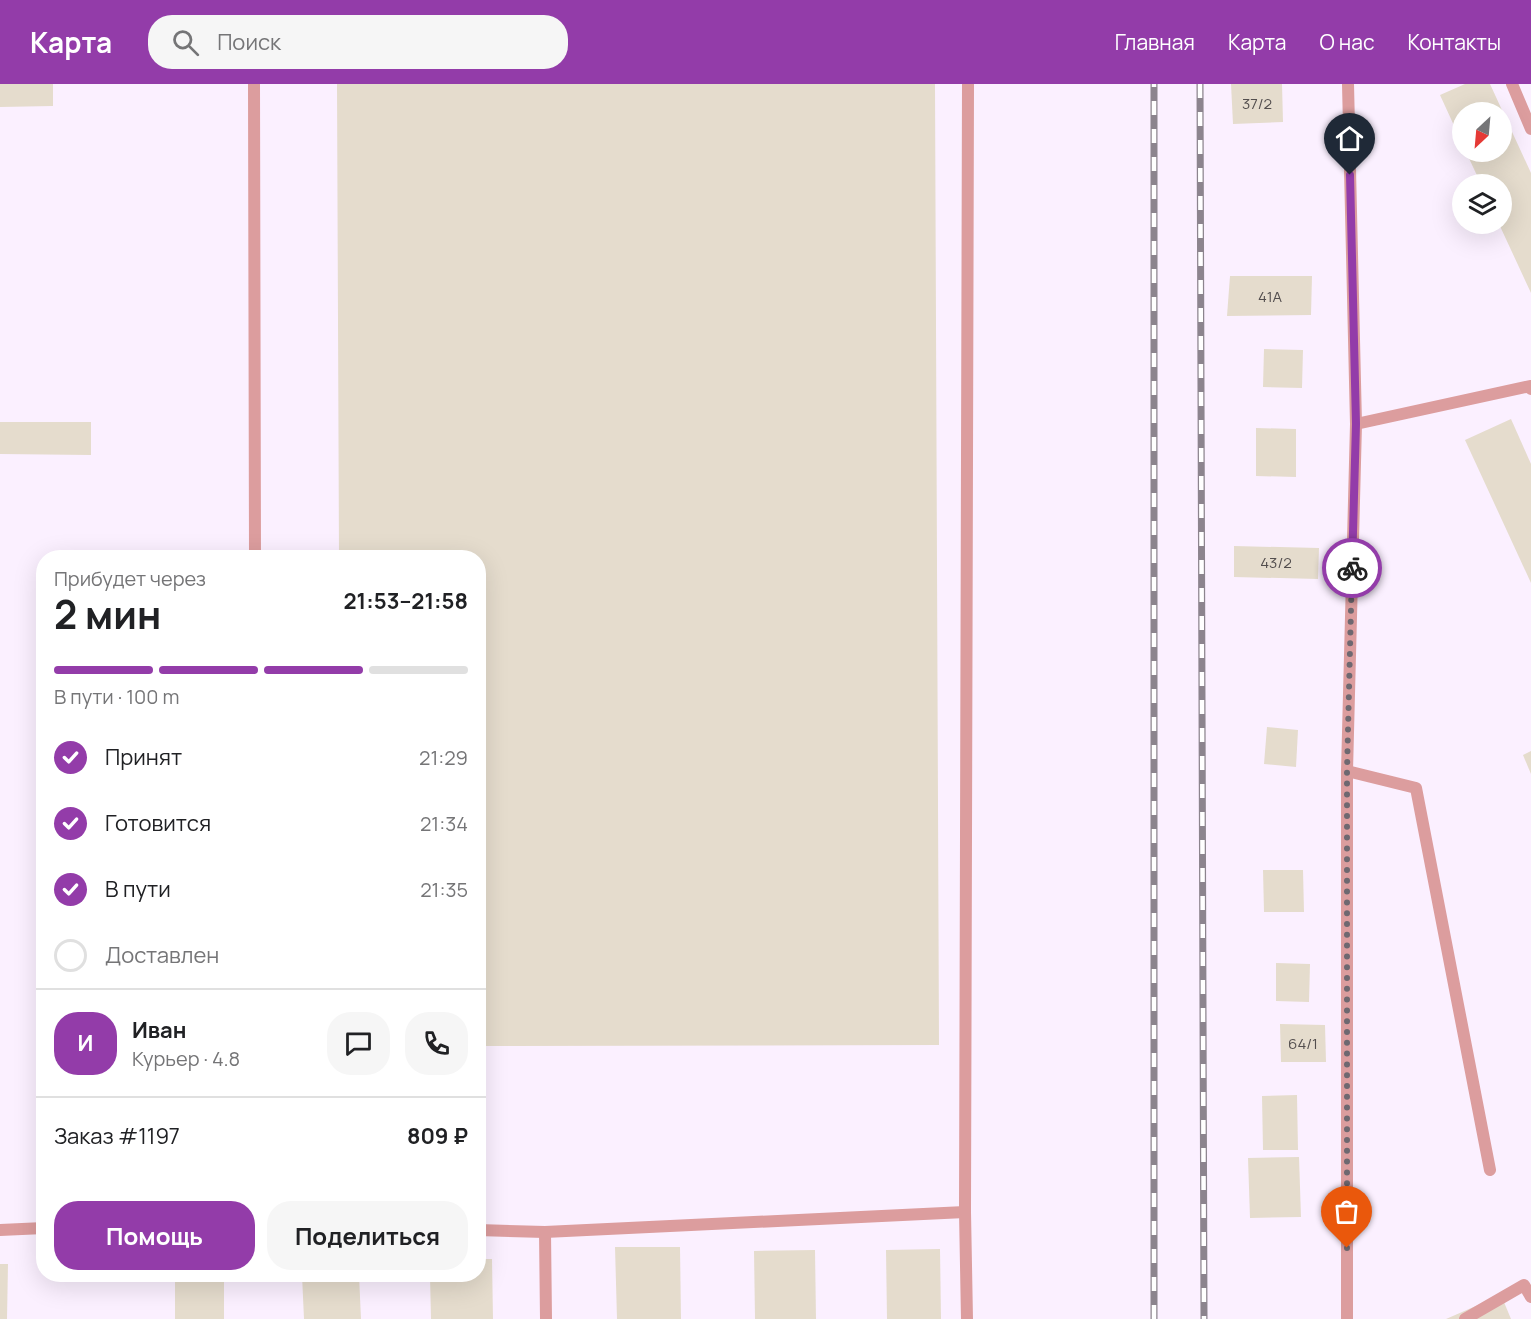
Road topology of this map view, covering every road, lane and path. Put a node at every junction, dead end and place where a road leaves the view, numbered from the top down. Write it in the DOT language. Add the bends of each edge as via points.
graph roads {
  1 [pos="254,84"];
  2 [pos="968,84"];
  3 [pos="1348,84"];
  4 [pos="1512,84"];
  5 [pos="1531,129"];
  6 [pos="1531,386"];
  7 [pos="1356,424"];
  8 [pos="255,550"];
  9 [pos="1347,771"];
  10 [pos="1490,1170"];
  11 [pos="965,1212"];
  12 [pos="36,1228"];
  13 [pos="0,1230"];
  14 [pos="486,1230"];
  15 [pos="545,1232"];
  16 [pos="1531,1297"];
  17 [pos="546,1319"];
  18 [pos="967,1319"];
  19 [pos="1347,1319"];
  20 [pos="1465,1319"];
  1 -- 8 [label="lane"];
  2 -- 11 [label="lane"];
  3 -- 7 [label="lane"];
  4 -- 5 [label="lane"];
  6 -- 7 [label="lane"];
  7 -- 9 [label="lane"];
  9 -- 10 [label="lane" via="1416,788"];
  9 -- 19 [label="lane"];
  11 -- 15 [label="lane"];
  11 -- 18 [label="lane"];
  12 -- 13 [label="lane"];
  14 -- 15 [label="lane"];
  15 -- 17 [label="lane"];
  16 -- 20 [label="lane" via="1524,1285"];
}
